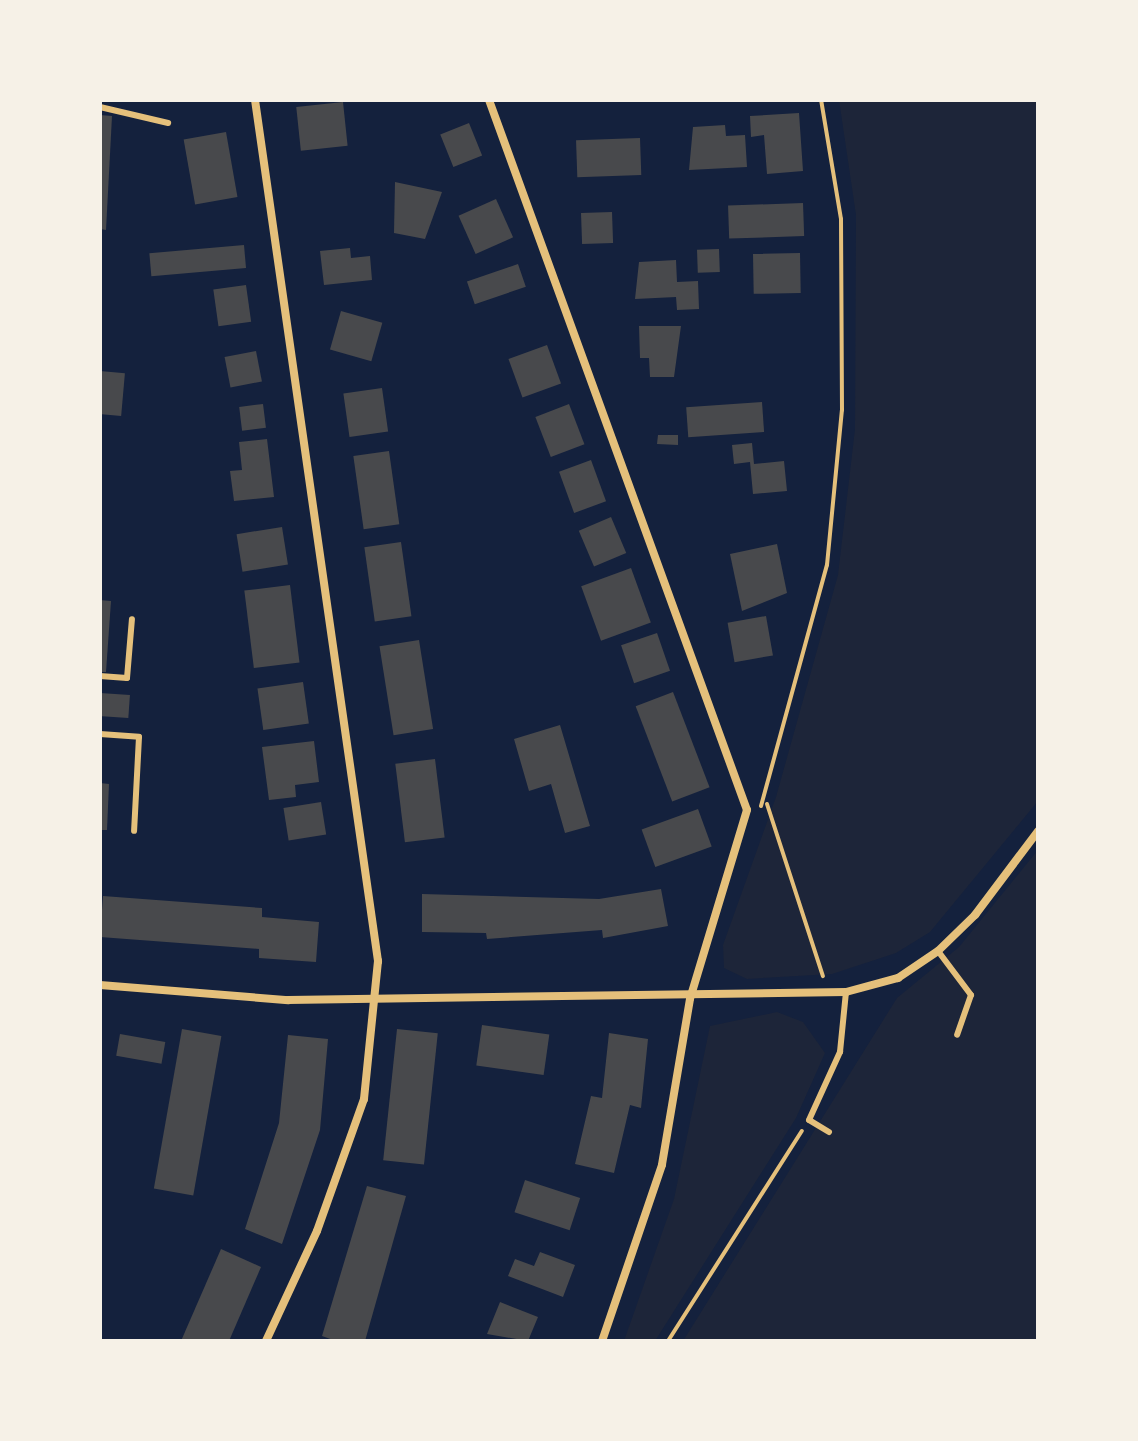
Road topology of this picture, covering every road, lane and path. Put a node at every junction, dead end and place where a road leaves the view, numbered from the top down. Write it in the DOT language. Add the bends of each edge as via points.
graph roads {
  1 [pos="255,100"];
  2 [pos="489,100"];
  3 [pos="821,100"];
  4 [pos="100,107"];
  5 [pos="168,123"];
  6 [pos="132,619"];
  7 [pos="100,676"];
  8 [pos="100,734"];
  9 [pos="767,804"];
  10 [pos="747,810"];
  11 [pos="134,831"];
  12 [pos="1038,831"];
  13 [pos="938,951"];
  14 [pos="100,985"];
  15 [pos="846,992"];
  16 [pos="829,994"];
  17 [pos="378,996"];
  18 [pos="690,999"];
  19 [pos="957,1035"];
  20 [pos="809,1120"];
  21 [pos="829,1132"];
  22 [pos="266,1341"];
  23 [pos="602,1341"];
  24 [pos="668,1341"];
  1 -- 17 [label="street"];
  2 -- 10 [label="street"];
  3 -- 9 [label="path" via="841,219 842,410 827,565"];
  4 -- 5 [label="lane"];
  6 -- 7 [label="lane" via="127,678"];
  8 -- 11 [label="lane" via="139,737"];
  9 -- 10 [label="path"];
  9 -- 16 [label="path"];
  10 -- 18 [label="street"];
  12 -- 13 [label="street" via="975,915"];
  13 -- 15 [label="street" via="898,978"];
  13 -- 19 [label="lane" via="971,995"];
  14 -- 17 [label="street" via="288,1000"];
  15 -- 16 [label="street"];
  15 -- 20 [label="lane" via="840,1052"];
  16 -- 18 [label="street"];
  17 -- 18 [label="street"];
  17 -- 22 [label="street" via="364,1099 317,1231"];
  18 -- 23 [label="street" via="662,1165"];
  20 -- 21 [label="lane"];
  20 -- 24 [label="path"];
}
